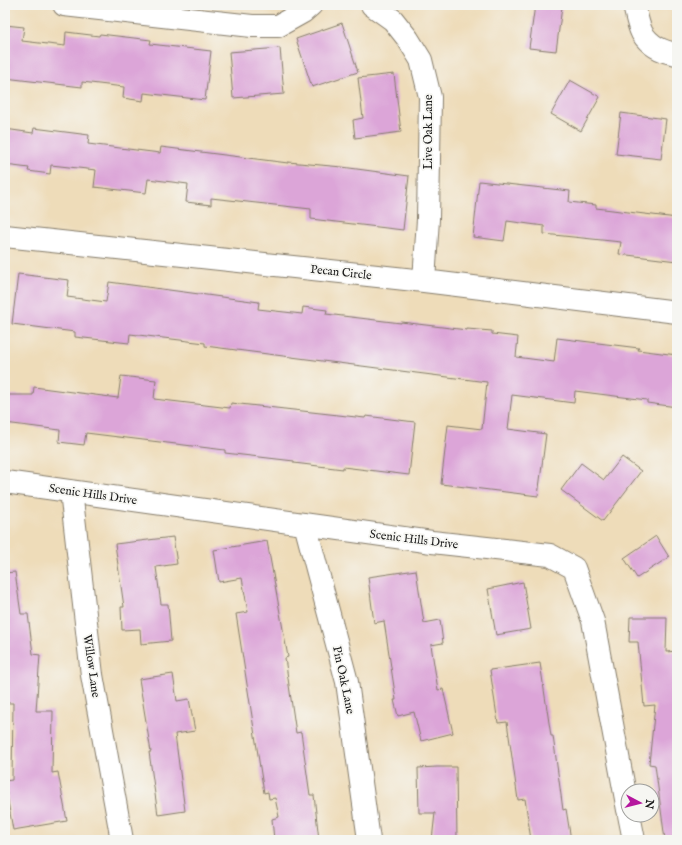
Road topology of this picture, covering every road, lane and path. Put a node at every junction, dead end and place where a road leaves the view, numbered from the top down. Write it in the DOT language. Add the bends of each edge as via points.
graph roads {
  1 [pos="64,5"];
  2 [pos="311,5"];
  3 [pos="372,5"];
  4 [pos="634,5"];
  5 [pos="677,54"];
  6 [pos="5,236"];
  7 [pos="424,280"];
  8 [pos="677,312"];
  9 [pos="5,482"];
  10 [pos="71,491"];
  11 [pos="305,524"];
  12 [pos="623,783"];
  13 [pos="631,823"];
  14 [pos="122,840"];
  15 [pos="369,840"];
  16 [pos="634,840"];
  1 -- 2 [label="street" via="252,26 278,26"];
  3 -- 7 [label="street, Live Oak Lane" via="393,20 408,39 421,60 430,97"];
  4 -- 5 [label="street" via="642,33 656,48"];
  6 -- 7 [label="street, Pecan Circle"];
  7 -- 8 [label="street, Pecan Circle"];
  9 -- 10 [label="street, Scenic Hills Drive"];
  10 -- 11 [label="street, Scenic Hills Drive"];
  10 -- 14 [label="street, Willow Lane" via="92,675"];
  11 -- 12 [label="street, Scenic Hills Drive" via="550,555 574,568 593,621"];
  11 -- 15 [label="street, Pin Oak Lane" via="348,682"];
  13 -- 16 [label="street"];
}
